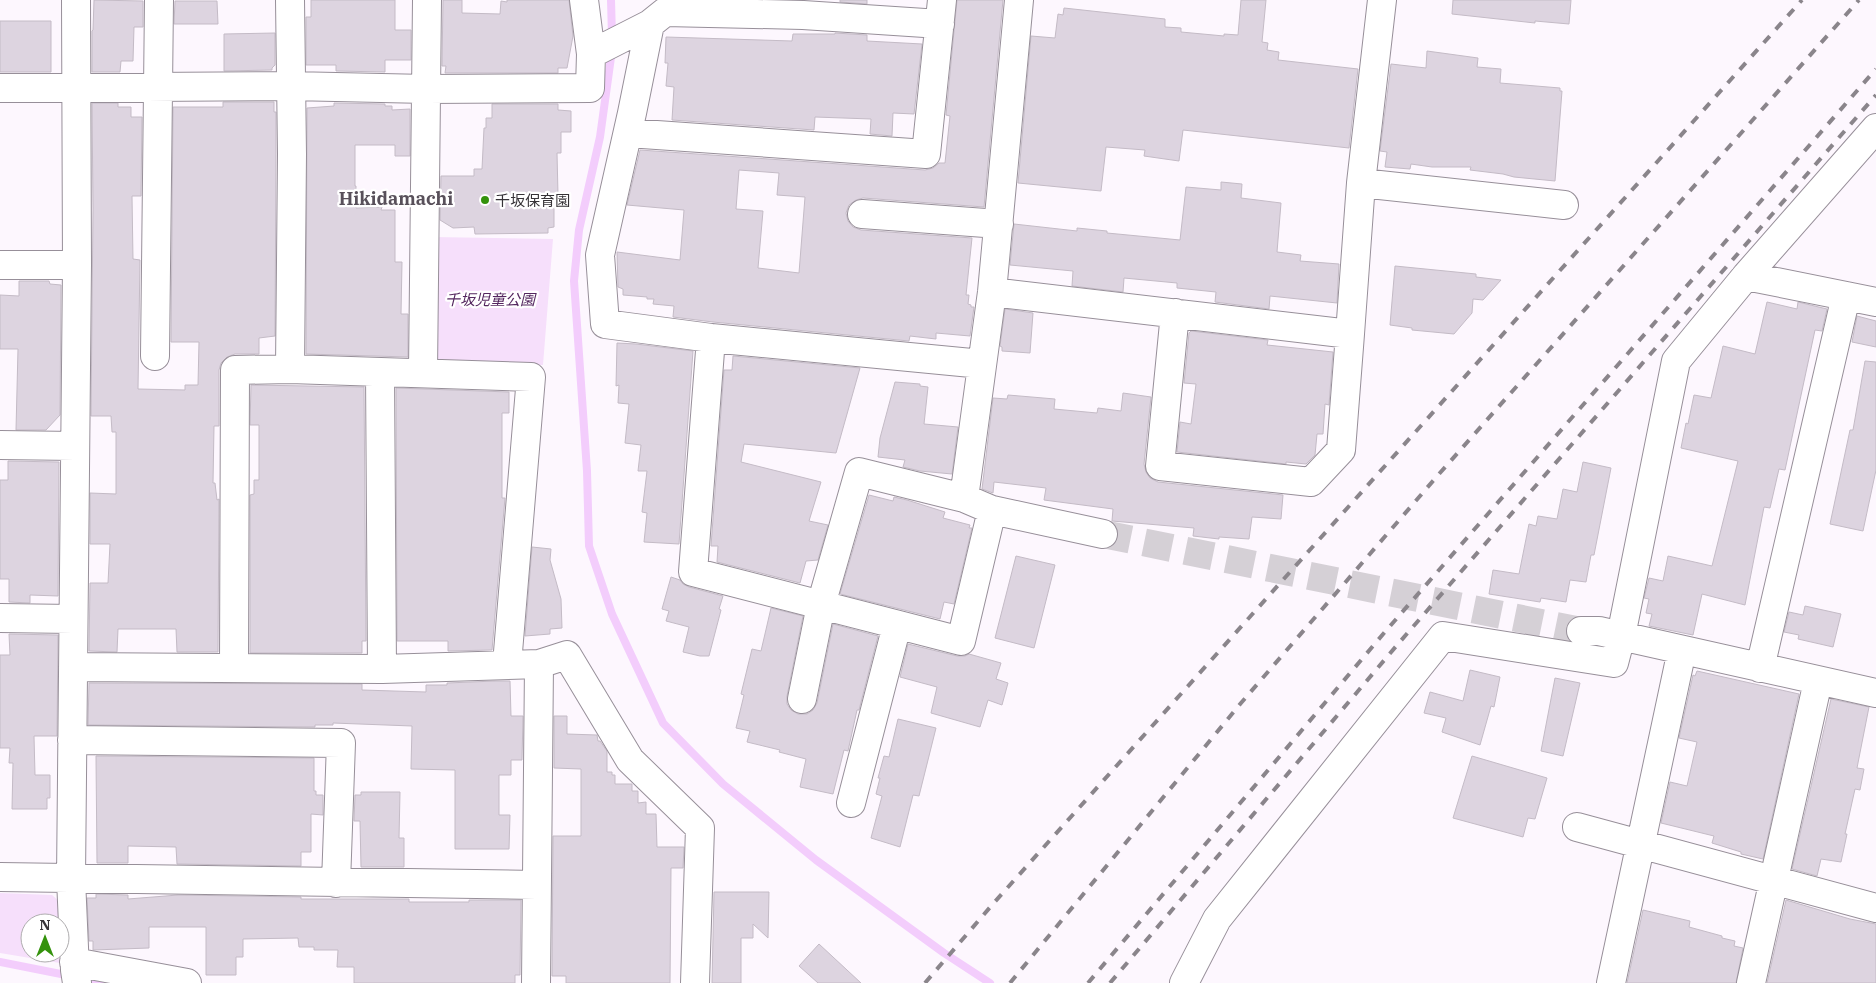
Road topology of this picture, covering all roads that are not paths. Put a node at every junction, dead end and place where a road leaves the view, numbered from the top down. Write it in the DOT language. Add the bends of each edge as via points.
graph roads {
  1 [pos="76,0"];
  2 [pos="159,0"];
  3 [pos="290,0"];
  4 [pos="428,0"];
  5 [pos="584,0"];
  6 [pos="1019,0"];
  7 [pos="1382,0"];
  8 [pos="804,8"];
  9 [pos="941,12"];
  10 [pos="653,17"];
  11 [pos="598,50"];
  12 [pos="290,86"];
  13 [pos="158,87"];
  14 [pos="0,88"];
  15 [pos="76,88"];
  16 [pos="427,89"];
  17 [pos="1876,128"];
  18 [pos="628,133"];
  19 [pos="1361,183"];
  20 [pos="1564,206"];
  21 [pos="862,214"];
  22 [pos="999,224"];
  23 [pos="0,265"];
  24 [pos="77,265"];
  25 [pos="1746,276"];
  26 [pos="992,292"];
  27 [pos="1846,296"];
  28 [pos="1876,302"];
  29 [pos="1174,314"];
  30 [pos="1350,334"];
  31 [pos="711,338"];
  32 [pos="155,356"];
  33 [pos="982,364"];
  34 [pos="290,369"];
  35 [pos="380,372"];
  36 [pos="424,373"];
  37 [pos="0,445"];
  38 [pos="75,446"];
  39 [pos="964,498"];
  40 [pos="992,510"];
  41 [pos="1103,534"];
  42 [pos="821,605"];
  43 [pos="0,618"];
  44 [pos="73,619"];
  45 [pos="897,625"];
  46 [pos="1581,631"];
  47 [pos="1621,636"];
  48 [pos="1682,650"];
  49 [pos="508,664"];
  50 [pos="539,664"];
  51 [pos="73,666"];
  52 [pos="234,668"];
  53 [pos="1760,668"];
  54 [pos="382,669"];
  55 [pos="1818,682"];
  56 [pos="1876,693"];
  57 [pos="802,699"];
  58 [pos="72,740"];
  59 [pos="851,803"];
  60 [pos="1577,827"];
  61 [pos="1641,844"];
  62 [pos="0,878"];
  63 [pos="71,879"];
  64 [pos="1774,880"];
  65 [pos="336,883"];
  66 [pos="536,885"];
  67 [pos="1876,908"];
  68 [pos="76,974"];
  69 [pos="187,983"];
  70 [pos="536,983"];
  71 [pos="695,983"];
  72 [pos="1184,983"];
  73 [pos="1611,983"];
  74 [pos="1751,983"];
  1 -- 15 [label="street"];
  2 -- 13 [label="street"];
  3 -- 12 [label="street"];
  4 -- 16 [label="street"];
  5 -- 11 [label="street"];
  6 -- 22 [label="street"];
  7 -- 19 [label="street"];
  8 -- 9 [label="street"];
  8 -- 10 [label="street"];
  9 -- 18 [label="street" via="926,154"];
  10 -- 11 [label="street"];
  10 -- 18 [label="street"];
  11 -- 16 [label="street" via="590,88"];
  12 -- 13 [label="street"];
  12 -- 16 [label="street"];
  12 -- 34 [label="street"];
  13 -- 15 [label="street"];
  13 -- 32 [label="street"];
  14 -- 15 [label="street"];
  15 -- 24 [label="street"];
  16 -- 36 [label="street"];
  17 -- 25 [label="street"];
  18 -- 31 [label="street" via="600,255 605,324"];
  19 -- 20 [label="street"];
  19 -- 30 [label="street"];
  21 -- 22 [label="street"];
  22 -- 26 [label="street"];
  23 -- 24 [label="street"];
  24 -- 38 [label="street"];
  25 -- 27 [label="street"];
  25 -- 47 [label="street" via="1676,361"];
  26 -- 29 [label="street"];
  26 -- 33 [label="street"];
  27 -- 28 [label="street"];
  27 -- 53 [label="street"];
  29 -- 30 [label="street"];
  29 -- 30 [label="street" via="1160,466 1311,482 1341,450"];
  31 -- 33 [label="street"];
  31 -- 42 [label="street" via="693,572"];
  33 -- 39 [label="street"];
  34 -- 35 [label="street"];
  34 -- 52 [label="street" via="234,370"];
  35 -- 36 [label="street"];
  35 -- 54 [label="street"];
  36 -- 49 [label="street" via="531,377"];
  37 -- 38 [label="street"];
  38 -- 44 [label="street"];
  39 -- 40 [label="street"];
  39 -- 42 [label="street" via="859,472"];
  40 -- 41 [label="street"];
  40 -- 45 [label="street" via="961,641"];
  42 -- 45 [label="street"];
  42 -- 57 [label="street"];
  43 -- 44 [label="street"];
  44 -- 51 [label="street"];
  45 -- 59 [label="street"];
  46 -- 47 [label="street"];
  47 -- 48 [label="street"];
  47 -- 72 [label="street" via="1614,663 1443,636 1217,919"];
  48 -- 53 [label="street"];
  48 -- 61 [label="street"];
  49 -- 50 [label="street"];
  49 -- 54 [label="street"];
  50 -- 66 [label="street"];
  50 -- 71 [label="street" via="567,655 630,760 700,828"];
  51 -- 52 [label="street"];
  51 -- 58 [label="street"];
  52 -- 54 [label="street"];
  53 -- 55 [label="street"];
  55 -- 56 [label="street"];
  55 -- 64 [label="street"];
  58 -- 63 [label="street"];
  58 -- 65 [label="street" via="340,742"];
  60 -- 61 [label="street"];
  61 -- 64 [label="street"];
  61 -- 73 [label="street"];
  62 -- 63 [label="street"];
  63 -- 65 [label="street"];
  63 -- 68 [label="street"];
  64 -- 67 [label="street"];
  64 -- 74 [label="street"];
  65 -- 66 [label="street"];
  66 -- 70 [label="street"];
  68 -- 69 [label="street"];
}
